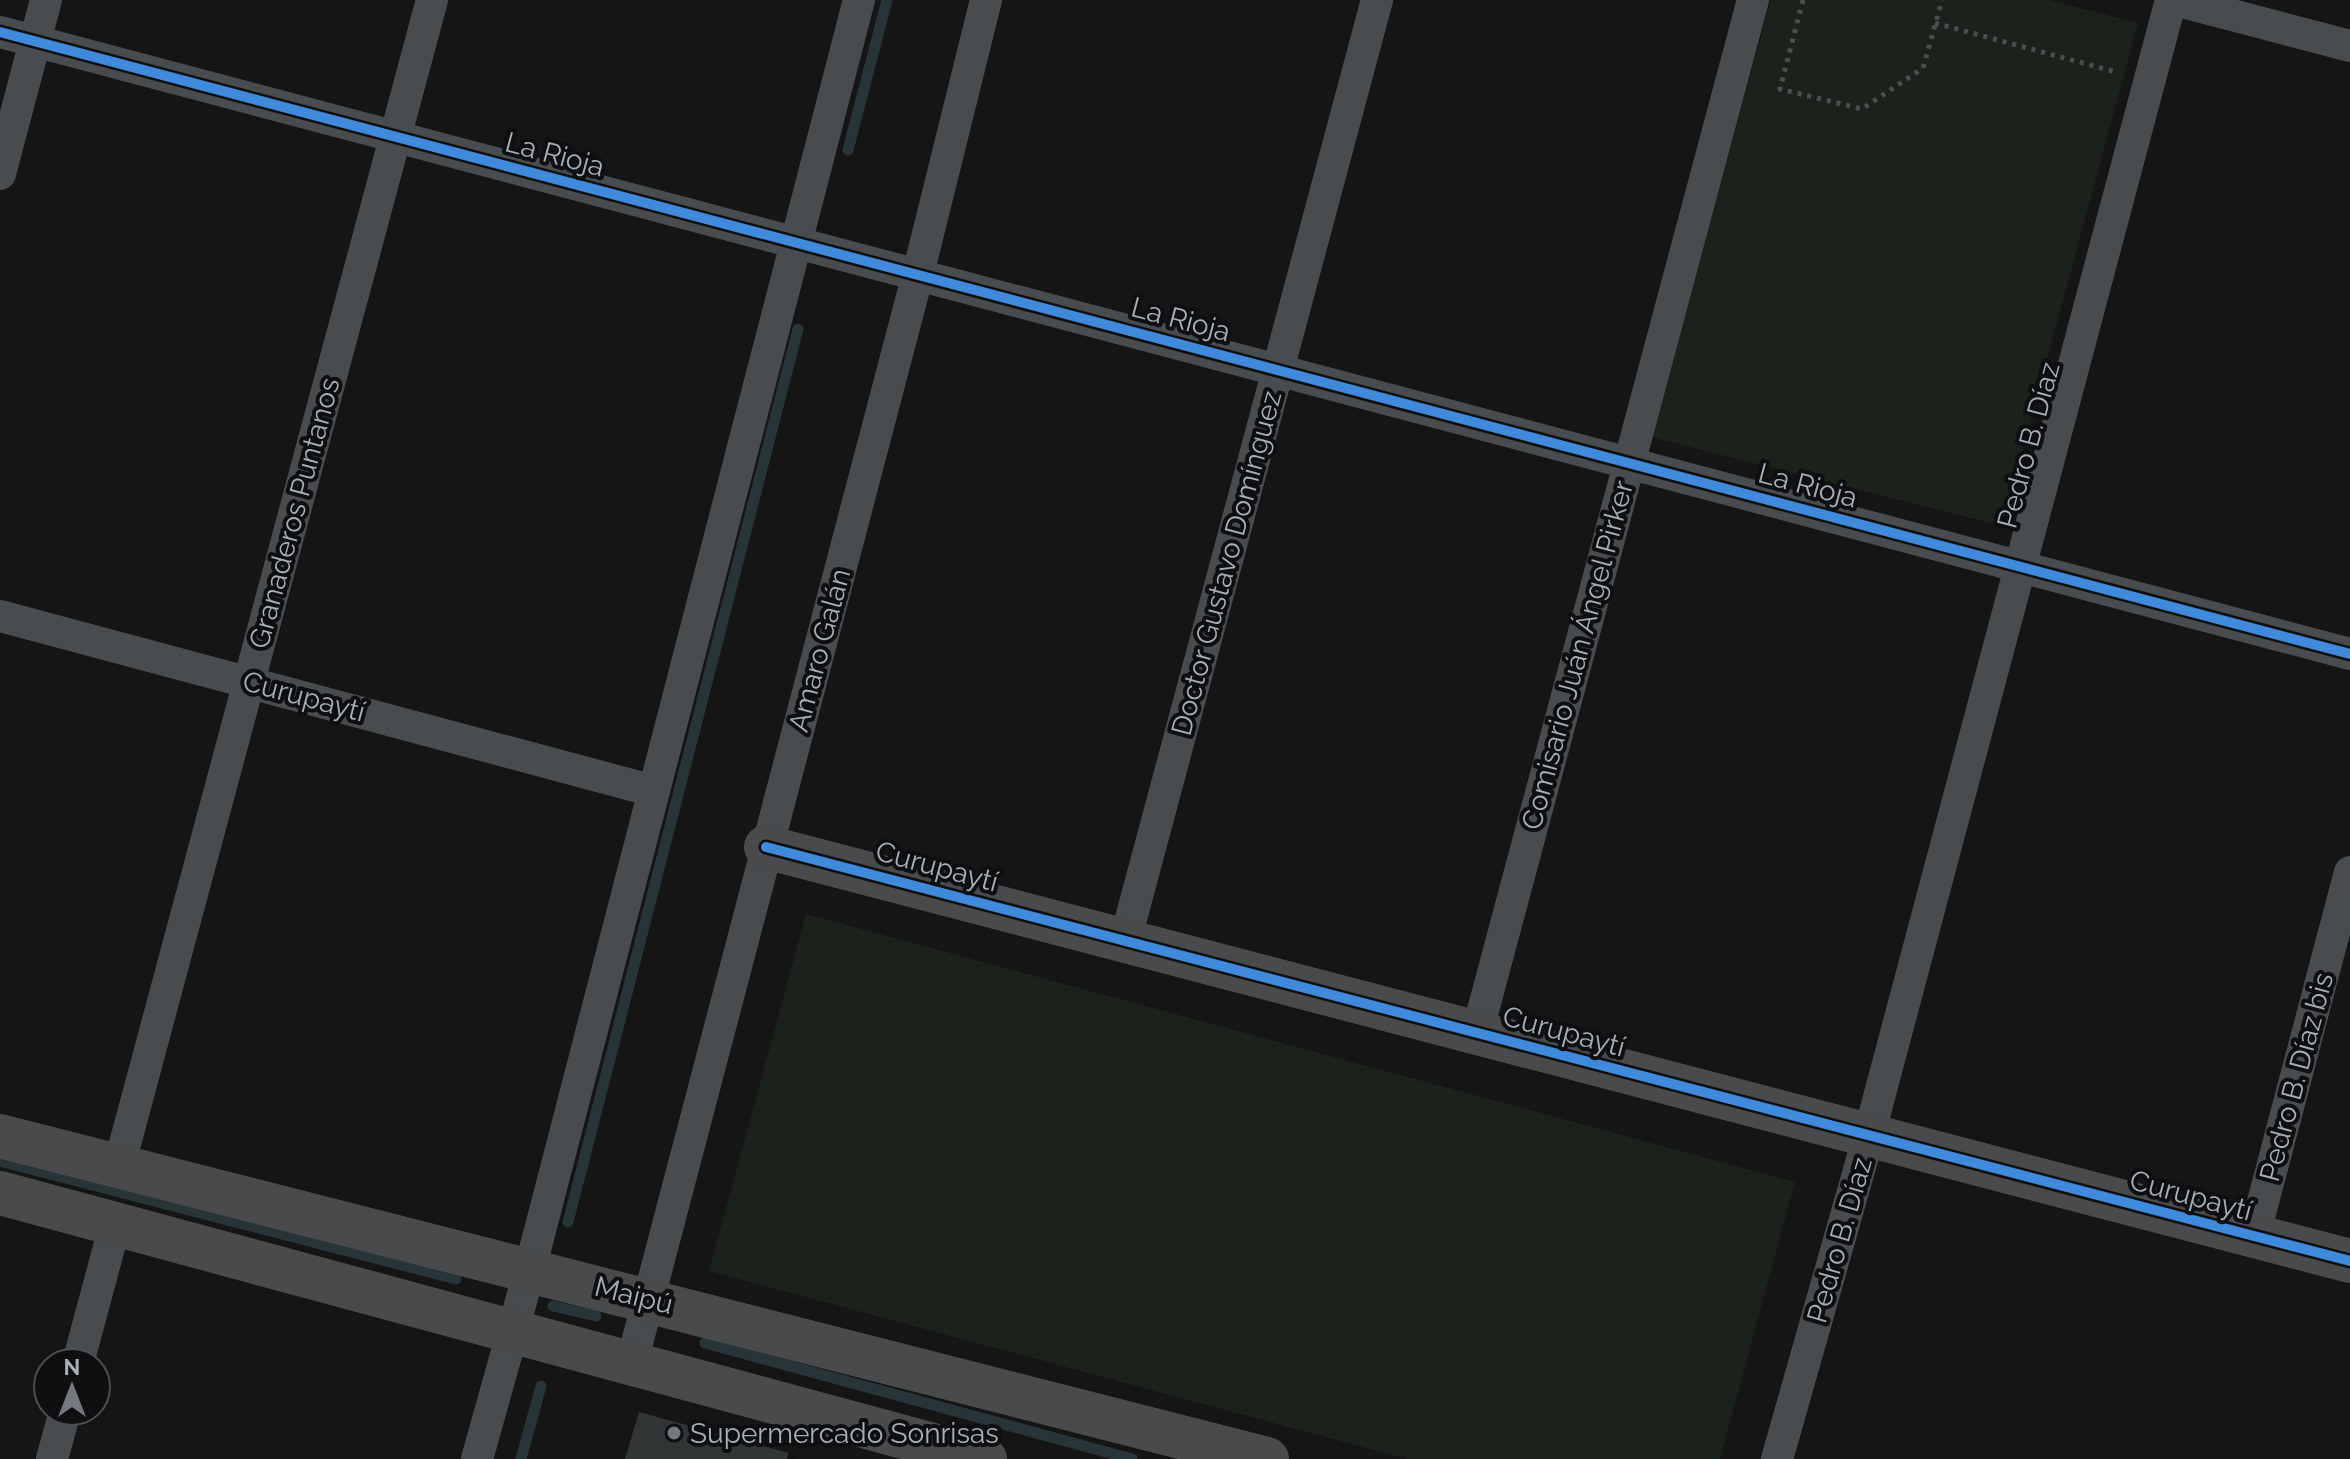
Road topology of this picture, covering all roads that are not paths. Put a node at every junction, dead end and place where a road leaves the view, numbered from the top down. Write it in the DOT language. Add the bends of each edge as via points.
graph roads {
  1 [pos="46,0"];
  2 [pos="432,0"];
  3 [pos="859,0"];
  4 [pos="986,0"];
  5 [pos="1377,0"];
  6 [pos="1753,0"];
  7 [pos="2173,0"];
  8 [pos="0,32"];
  9 [pos="35,41"];
  10 [pos="2350,46"];
  11 [pos="395,136"];
  12 [pos="0,174"];
  13 [pos="796,243"];
  14 [pos="918,274"];
  15 [pos="1277,370"];
  16 [pos="1628,462"];
  17 [pos="2020,566"];
  18 [pos="0,616"];
  19 [pos="2350,654"];
  20 [pos="249,681"];
  21 [pos="654,791"];
  22 [pos="766,847"];
  23 [pos="2350,872"];
  24 [pos="1125,941"];
  25 [pos="1477,1033"];
  26 [pos="1869,1135"];
  27 [pos="0,1136"];
  28 [pos="119,1166"];
  29 [pos="0,1193"];
  30 [pos="115,1225"];
  31 [pos="2254,1236"];
  32 [pos="2350,1261"];
  33 [pos="530,1269"];
  34 [pos="648,1299"];
  35 [pos="511,1330"];
  36 [pos="82,1347"];
  37 [pos="632,1362"];
  38 [pos="61,1427"];
  39 [pos="52,1459"];
  40 [pos="477,1459"];
  41 [pos="985,1459"];
  42 [pos="1267,1459"];
  43 [pos="1777,1459"];
  1 -- 9 [label="street"];
  2 -- 11 [label="street, Granaderos Puntanos"];
  3 -- 13 [label="street"];
  4 -- 14 [label="street, Amaro Galán"];
  5 -- 15 [label="street, Doctor Gustavo Domínguez"];
  6 -- 16 [label="street, Comisario Juán Ángel Pirker"];
  7 -- 10 [label="street"];
  7 -- 17 [label="street, Pedro B. Díaz"];
  8 -- 9 [label="street, La Rioja"];
  9 -- 11 [label="street, La Rioja"];
  9 -- 12 [label="street"];
  11 -- 13 [label="street, La Rioja"];
  11 -- 20 [label="street, Granaderos Puntanos"];
  13 -- 14 [label="street, La Rioja"];
  13 -- 21 [label="street"];
  14 -- 15 [label="street, La Rioja"];
  14 -- 22 [label="street, Amaro Galán"];
  15 -- 16 [label="street, La Rioja"];
  15 -- 24 [label="street, Doctor Gustavo Domínguez"];
  16 -- 17 [label="street, La Rioja"];
  16 -- 25 [label="street, Comisario Juán Ángel Pirker"];
  17 -- 19 [label="street, La Rioja"];
  17 -- 26 [label="street, Pedro B. Díaz"];
  18 -- 20 [label="street, Curupaytí"];
  20 -- 21 [label="street, Curupaytí"];
  20 -- 28 [label="street, Granaderos Puntanos"];
  21 -- 33 [label="street"];
  22 -- 24 [label="street, Curupaytí"];
  22 -- 34 [label="street, Amaro Galán"];
  23 -- 31 [label="street, Pedro B. Díaz bis"];
  24 -- 25 [label="street, Curupaytí"];
  25 -- 26 [label="street, Curupaytí"];
  26 -- 31 [label="street, Curupaytí"];
  26 -- 43 [label="street, Pedro B. Díaz"];
  27 -- 28 [label="street, Maipú"];
  28 -- 33 [label="street, Maipú"];
  29 -- 30 [label="street"];
  30 -- 35 [label="street"];
  30 -- 36 [label="street"];
  31 -- 32 [label="street, Curupaytí"];
  33 -- 34 [label="street, Maipú"];
  33 -- 35 [label="street"];
  34 -- 37 [label="street, Amaro Galán"];
  34 -- 42 [label="street, Maipú"];
  35 -- 37 [label="street"];
  35 -- 40 [label="street"];
  37 -- 41 [label="street"];
  38 -- 39 [label="street"];
}
